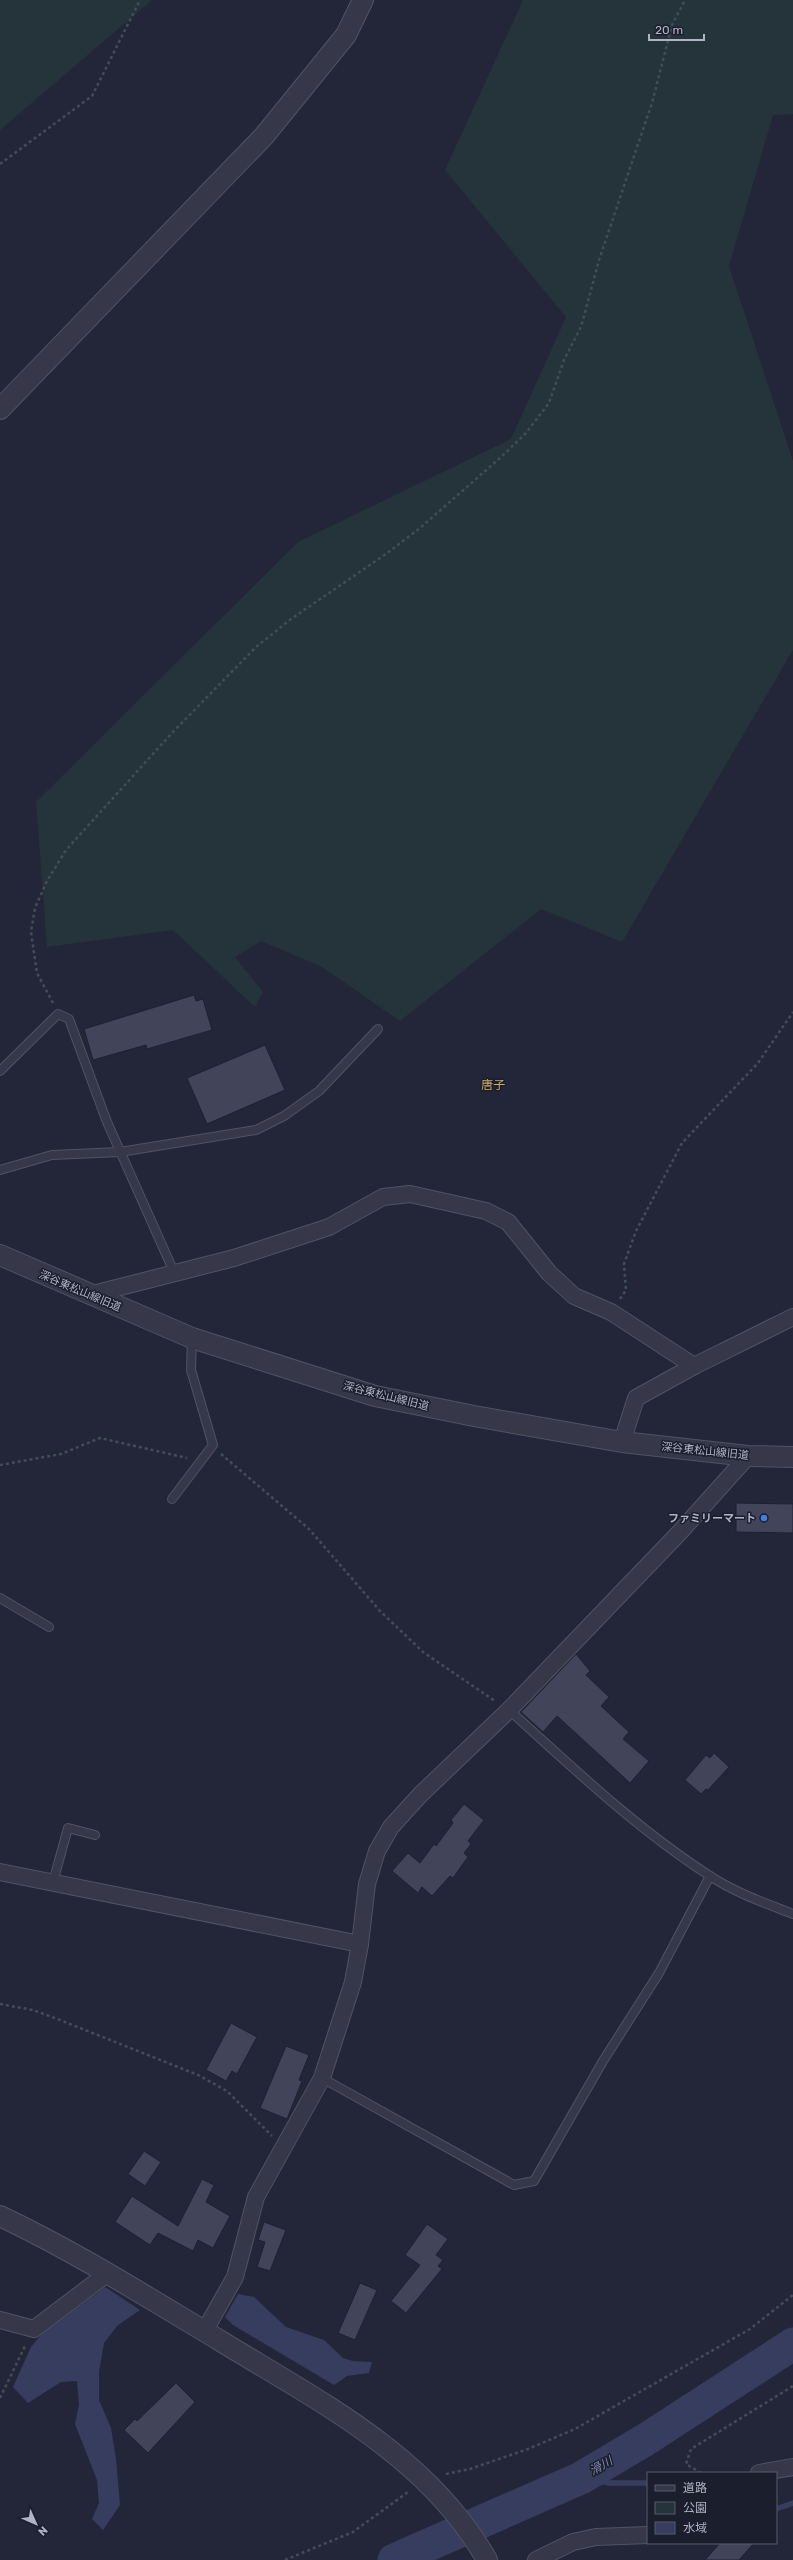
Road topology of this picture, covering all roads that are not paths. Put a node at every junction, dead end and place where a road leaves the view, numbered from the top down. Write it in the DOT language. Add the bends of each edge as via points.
graph roads {
  1 [pos="363,0"];
  2 [pos="0,409"];
  3 [pos="378,1029"];
  4 [pos="0,1071"];
  5 [pos="120,1152"];
  6 [pos="0,1170"];
  7 [pos="0,1255"];
  8 [pos="174,1272"];
  9 [pos="90,1295"];
  10 [pos="793,1317"];
  11 [pos="192,1338"];
  12 [pos="694,1366"];
  13 [pos="622,1442"];
  14 [pos="748,1456"];
  15 [pos="793,1457"];
  16 [pos="172,1498"];
  17 [pos="0,1598"];
  18 [pos="49,1627"];
  19 [pos="509,1710"];
  20 [pos="95,1836"];
  21 [pos="0,1872"];
  22 [pos="710,1876"];
  23 [pos="53,1882"];
  24 [pos="793,1914"];
  25 [pos="360,1944"];
  26 [pos="322,2078"];
  27 [pos="0,2216"];
  28 [pos="108,2274"];
  29 [pos="0,2320"];
  30 [pos="204,2332"];
  31 [pos="793,2468"];
  32 [pos="766,2472"];
  33 [pos="647,2535"];
  34 [pos="487,2560"];
  35 [pos="536,2560"];
  1 -- 2 [label="street" via="346,34 264,136"];
  3 -- 5 [label="lane" via="319,1091 284,1116 256,1130"];
  4 -- 5 [label="lane" via="58,1014 69,1020"];
  5 -- 6 [label="lane" via="52,1155"];
  5 -- 8 [label="lane"];
  7 -- 9 [label="street, 深谷東松山線旧道"];
  8 -- 9 [label="street"];
  8 -- 12 [label="street" via="234,1258 329,1227 383,1197 410,1194 486,1210 508,1222 548,1273 574,1296 611,1312"];
  9 -- 11 [label="street, 深谷東松山線旧道"];
  10 -- 12 [label="street"];
  11 -- 13 [label="street, 深谷東松山線旧道" via="375,1396"];
  11 -- 16 [label="lane" via="191,1370 213,1445"];
  12 -- 13 [label="street" via="636,1398"];
  13 -- 14 [label="street, 深谷東松山線旧道"];
  14 -- 15 [label="street, 深谷東松山線旧道"];
  14 -- 19 [label="street" via="680,1532"];
  17 -- 18 [label="lane"];
  19 -- 22 [label="lane" via="618,1809"];
  19 -- 25 [label="street" via="420,1795 392,1827 377,1851 367,1884"];
  20 -- 23 [label="lane" via="68,1828"];
  21 -- 23 [label="street"];
  22 -- 24 [label="lane" via="740,1893"];
  22 -- 26 [label="lane" via="659,1973 603,2061 534,2181 514,2185"];
  23 -- 25 [label="street"];
  25 -- 26 [label="street" via="352,1982"];
  26 -- 30 [label="street" via="256,2197 235,2277"];
  27 -- 28 [label="street"];
  28 -- 29 [label="street" via="34,2329"];
  28 -- 30 [label="street"];
  30 -- 34 [label="street" via="321,2400 370,2434 430,2484 461,2519"];
  31 -- 32 [label="street"];
  33 -- 35 [label="street" via="596,2537 573,2542"];
}
